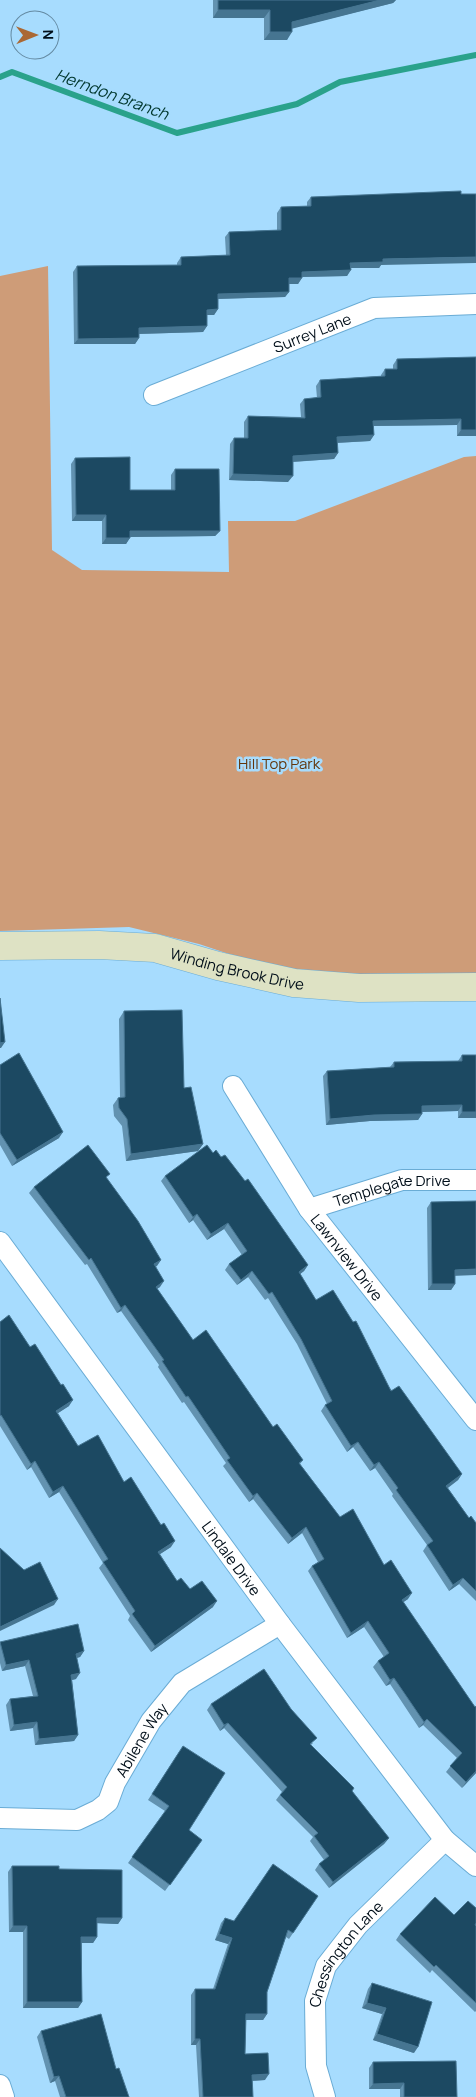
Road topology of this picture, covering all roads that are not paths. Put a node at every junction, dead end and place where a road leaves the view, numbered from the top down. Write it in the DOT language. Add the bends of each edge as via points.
graph roads {
  1 [pos="476,304"];
  2 [pos="154,395"];
  3 [pos="0,946"];
  4 [pos="476,987"];
  5 [pos="233,1086"];
  6 [pos="476,1180"];
  7 [pos="309,1209"];
  8 [pos="0,1242"];
  9 [pos="476,1420"];
  10 [pos="280,1624"];
  11 [pos="0,1818"];
  12 [pos="445,1840"];
  13 [pos="476,1866"];
  14 [pos="0,2085"];
  15 [pos="4,2097"];
  16 [pos="325,2097"];
  1 -- 2 [label="street, Surrey Lane" via="374,308"];
  3 -- 4 [label="street, Winding Brook Drive" via="155,948 294,983 359,988"];
  5 -- 7 [label="street, Lawnview Drive"];
  6 -- 7 [label="street, Templegate Drive" via="402,1180"];
  7 -- 9 [label="street, Lawnview Drive"];
  8 -- 10 [label="street, Lindale Drive"];
  10 -- 11 [label="street, Abilene Way" via="182,1683 151,1721 115,1783 108,1802 98,1810 77,1820"];
  10 -- 12 [label="street, Lindale Drive"];
  12 -- 13 [label="street, Lindale Drive"];
  12 -- 16 [label="street, Chessington Lane" via="358,1924 326,1966 315,2002 316,2066"];
  14 -- 15 [label="street"];
}
